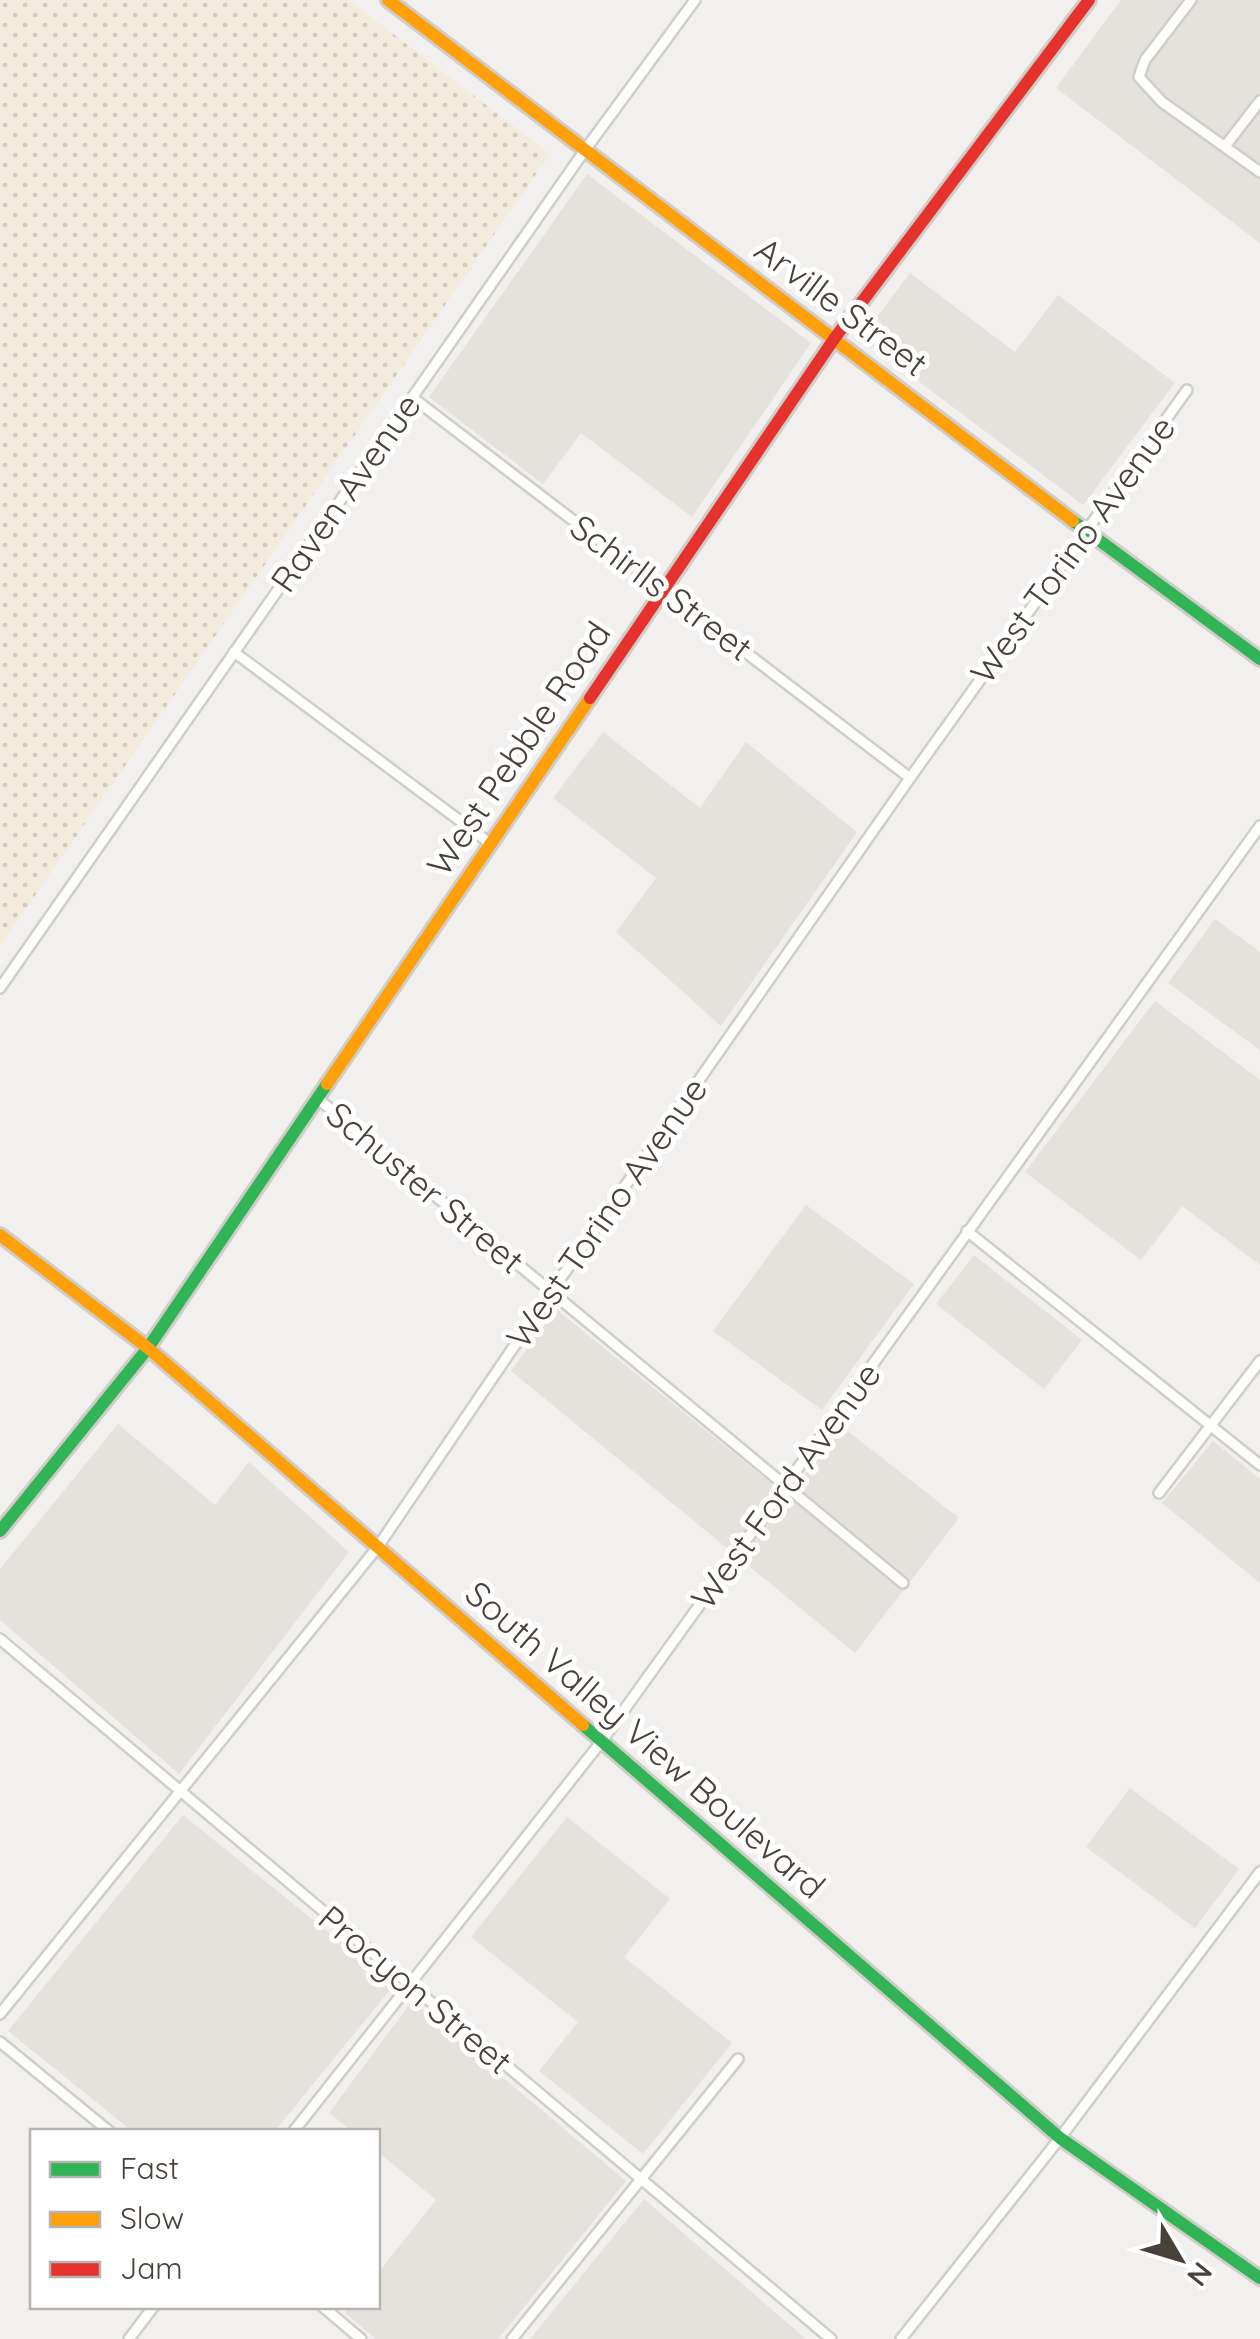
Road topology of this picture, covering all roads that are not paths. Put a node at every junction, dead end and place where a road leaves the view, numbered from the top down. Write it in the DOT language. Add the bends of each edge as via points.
graph roads {
  1 [pos="388,0"];
  2 [pos="695,0"];
  3 [pos="1088,0"];
  4 [pos="1191,0"];
  5 [pos="1260,101"];
  6 [pos="1226,145"];
  7 [pos="586,150"];
  8 [pos="1260,172"];
  9 [pos="834,340"];
  10 [pos="1187,390"];
  11 [pos="413,398"];
  12 [pos="1085,530"];
  13 [pos="664,590"];
  14 [pos="234,652"];
  15 [pos="1260,659"];
  16 [pos="910,778"];
  17 [pos="1260,826"];
  18 [pos="491,844"];
  19 [pos="0,988"];
  20 [pos="317,1098"];
  21 [pos="967,1230"];
  22 [pos="0,1234"];
  23 [pos="550,1292"];
  24 [pos="148,1348"];
  25 [pos="1260,1361"];
  26 [pos="1212,1427"];
  27 [pos="1260,1466"];
  28 [pos="786,1487"];
  29 [pos="1158,1493"];
  30 [pos="0,1531"];
  31 [pos="376,1548"];
  32 [pos="903,1584"];
  33 [pos="0,1640"];
  34 [pos="601,1742"];
  35 [pos="180,1792"];
  36 [pos="1260,1872"];
  37 [pos="409,1986"];
  38 [pos="0,2014"];
  39 [pos="0,2042"];
  40 [pos="738,2059"];
  41 [pos="106,2129"];
  42 [pos="295,2129"];
  43 [pos="1060,2138"];
  44 [pos="641,2179"];
  45 [pos="1260,2278"];
  46 [pos="152,2309"];
  47 [pos="326,2309"];
  48 [pos="128,2339"];
  49 [pos="362,2339"];
  50 [pos="512,2339"];
  51 [pos="831,2339"];
  52 [pos="901,2339"];
  1 -- 7 [label="street, Arville Street"];
  2 -- 7 [label="street, Raven Avenue"];
  3 -- 9 [label="street, West Pebble Road"];
  4 -- 6 [label="street" via="1140,77 1162,102"];
  5 -- 6 [label="street"];
  6 -- 8 [label="street"];
  7 -- 9 [label="street, Arville Street"];
  7 -- 11 [label="street, Raven Avenue"];
  9 -- 12 [label="street, Arville Street"];
  9 -- 13 [label="street, West Pebble Road"];
  10 -- 12 [label="street, West Torino Avenue"];
  11 -- 13 [label="street, Schirlls Street"];
  11 -- 14 [label="street, Raven Avenue"];
  12 -- 15 [label="street, Arville Street"];
  12 -- 16 [label="street, West Torino Avenue"];
  13 -- 16 [label="street, Schirlls Street"];
  13 -- 18 [label="street, West Pebble Road"];
  14 -- 18 [label="street"];
  14 -- 19 [label="street, Raven Avenue"];
  16 -- 23 [label="street, West Torino Avenue"];
  17 -- 21 [label="street, West Ford Avenue"];
  18 -- 20 [label="street, West Pebble Road"];
  20 -- 23 [label="street, Schuster Street"];
  20 -- 24 [label="street, West Pebble Road"];
  21 -- 26 [label="street"];
  21 -- 28 [label="street, West Ford Avenue"];
  22 -- 24 [label="street, South Valley View Boulevard"];
  23 -- 28 [label="street, Schuster Street"];
  23 -- 31 [label="street, West Torino Avenue"];
  24 -- 30 [label="street, West Pebble Road"];
  24 -- 31 [label="street, South Valley View Boulevard"];
  25 -- 26 [label="street"];
  26 -- 27 [label="street"];
  26 -- 29 [label="street"];
  28 -- 32 [label="street, Schuster Street"];
  28 -- 34 [label="street, West Ford Avenue"];
  31 -- 34 [label="street, South Valley View Boulevard"];
  31 -- 35 [label="street, West Torino Avenue"];
  33 -- 35 [label="street, Procyon Street"];
  34 -- 37 [label="street, West Ford Avenue"];
  34 -- 43 [label="street, South Valley View Boulevard"];
  35 -- 37 [label="street, Procyon Street"];
  35 -- 38 [label="street, West Torino Avenue"];
  36 -- 43 [label="street"];
  37 -- 42 [label="street, West Ford Avenue"];
  37 -- 44 [label="street, Procyon Street"];
  39 -- 41 [label="street"];
  40 -- 44 [label="street"];
  43 -- 45 [label="street, South Valley View Boulevard"];
  43 -- 52 [label="street"];
  44 -- 50 [label="street"];
  44 -- 51 [label="street, Procyon Street"];
  46 -- 48 [label="street"];
  47 -- 49 [label="street"];
}
